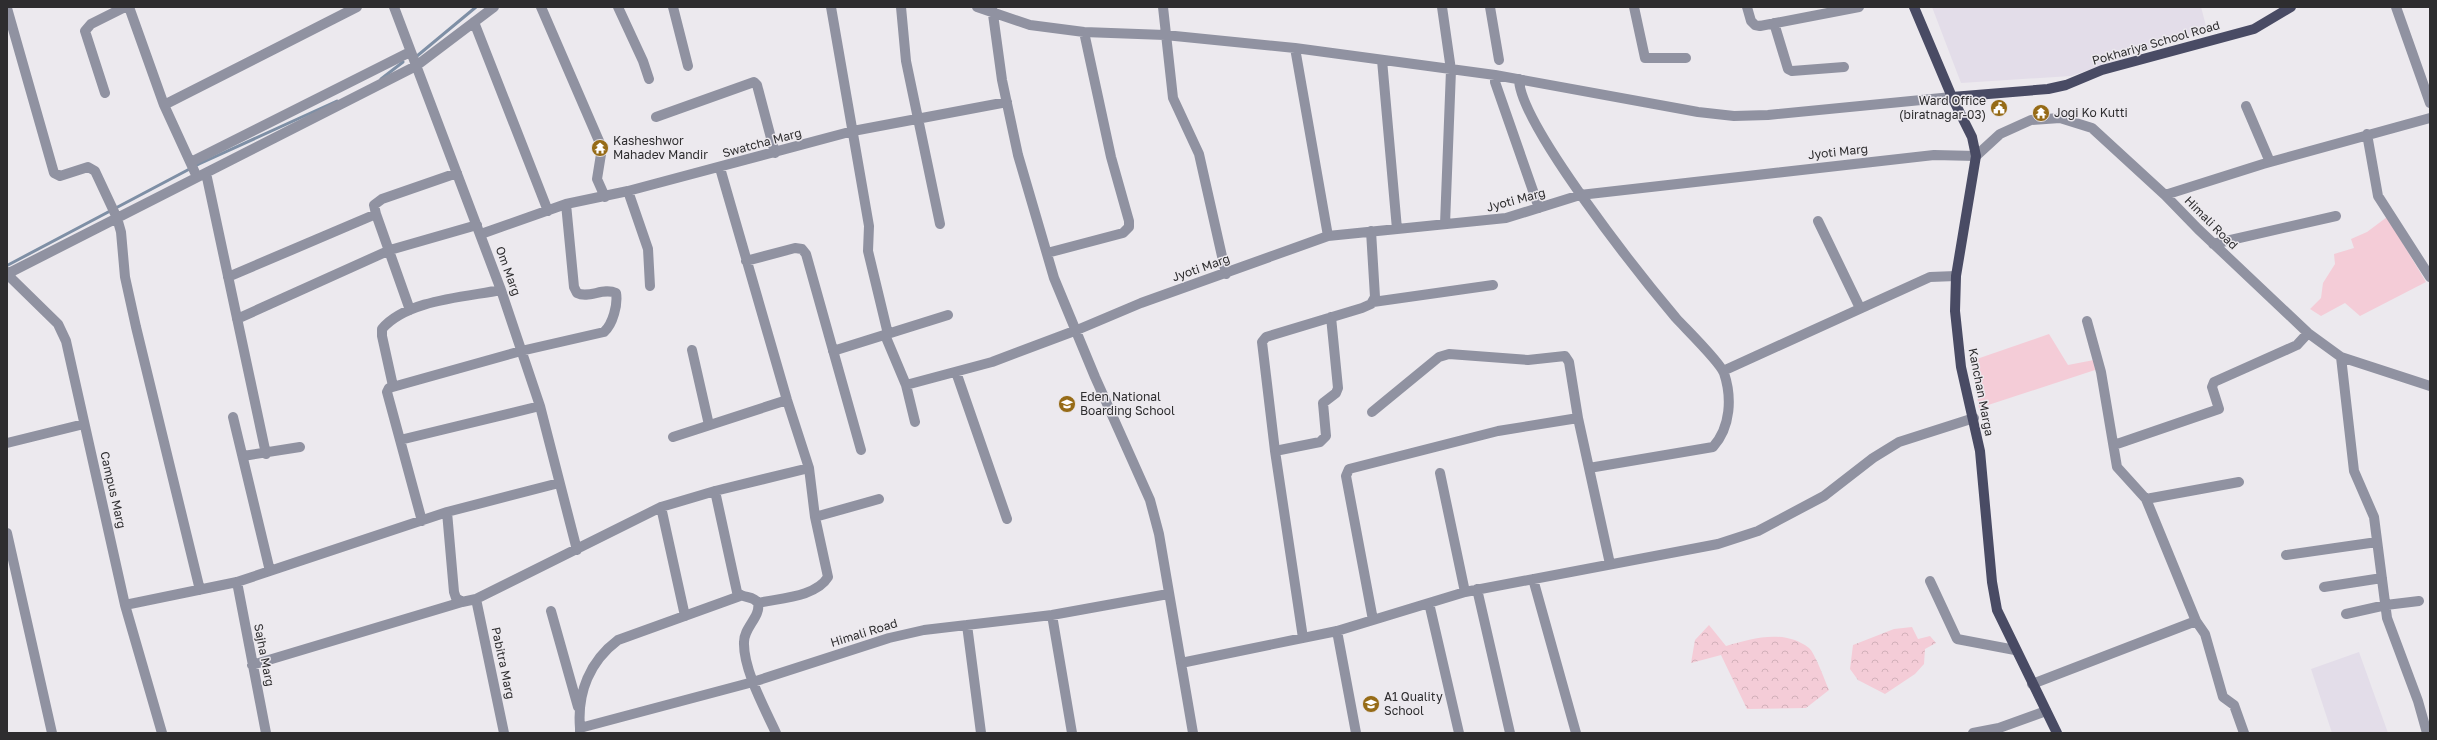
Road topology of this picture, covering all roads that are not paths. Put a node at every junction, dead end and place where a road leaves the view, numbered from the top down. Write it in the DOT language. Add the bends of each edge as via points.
graph roads {
  1 [pos="125,7"];
  2 [pos="129,7"];
  3 [pos="357,7"];
  4 [pos="394,7"];
  5 [pos="494,7"];
  6 [pos="541,7"];
  7 [pos="618,7"];
  8 [pos="673,7"];
  9 [pos="831,7"];
  10 [pos="901,7"];
  11 [pos="977,7"];
  12 [pos="1163,7"];
  13 [pos="1442,7"];
  14 [pos="1490,7"];
  15 [pos="1634,7"];
  16 [pos="1746,7"];
  17 [pos="1858,7"];
  18 [pos="1914,7"];
  19 [pos="2291,7"];
  20 [pos="2396,7"];
  21 [pos="7,8"];
  22 [pos="992,9"];
  23 [pos="474,22"];
  24 [pos="1774,23"];
  25 [pos="1084,32"];
  26 [pos="1165,35"];
  27 [pos="1295,48"];
  28 [pos="410,52"];
  29 [pos="1686,58"];
  30 [pos="1382,60"];
  31 [pos="1499,60"];
  32 [pos="416,66"];
  33 [pos="688,66"];
  34 [pos="1844,67"];
  35 [pos="1451,70"];
  36 [pos="1495,75"];
  37 [pos="649,79"];
  38 [pos="1519,79"];
  39 [pos="105,93"];
  40 [pos="1952,97"];
  41 [pos="1007,102"];
  42 [pos="2430,103"];
  43 [pos="164,105"];
  44 [pos="2246,106"];
  45 [pos="656,117"];
  46 [pos="2430,118"];
  47 [pos="917,119"];
  48 [pos="853,131"];
  49 [pos="2366,134"];
  50 [pos="775,153"];
  51 [pos="1976,156"];
  52 [pos="2270,162"];
  53 [pos="720,168"];
  54 [pos="196,170"];
  55 [pos="457,173"];
  56 [pos="628,192"];
  57 [pos="1580,195"];
  58 [pos="2165,195"];
  59 [pos="605,197"];
  60 [pos="566,204"];
  61 [pos="1539,208"];
  62 [pos="548,211"];
  63 [pos="376,214"];
  64 [pos="2336,216"];
  65 [pos="117,218"];
  66 [pos="1818,221"];
  67 [pos="940,224"];
  68 [pos="1445,224"];
  69 [pos="1397,229"];
  70 [pos="479,230"];
  71 [pos="1371,231"];
  72 [pos="1328,236"];
  73 [pos="2213,244"];
  74 [pos="390,250"];
  75 [pos="1047,253"];
  76 [pos="746,260"];
  77 [pos="7,273"];
  78 [pos="1226,274"];
  79 [pos="1956,276"];
  80 [pos="228,277"];
  81 [pos="2430,277"];
  82 [pos="1493,285"];
  83 [pos="650,286"];
  84 [pos="501,290"];
  85 [pos="1373,302"];
  86 [pos="1860,308"];
  87 [pos="410,310"];
  88 [pos="948,315"];
  89 [pos="1331,317"];
  90 [pos="237,319"];
  91 [pos="2087,321"];
  92 [pos="1077,330"];
  93 [pos="2308,333"];
  94 [pos="886,334"];
  95 [pos="692,350"];
  96 [pos="521,351"];
  97 [pos="833,351"];
  98 [pos="2341,357"];
  99 [pos="1723,371"];
  100 [pos="956,372"];
  101 [pos="906,385"];
  102 [pos="393,386"];
  103 [pos="2430,386"];
  104 [pos="786,400"];
  105 [pos="540,406"];
  106 [pos="1372,412"];
  107 [pos="233,417"];
  108 [pos="1578,418"];
  109 [pos="1974,418"];
  110 [pos="915,422"];
  111 [pos="84,424"];
  112 [pos="709,426"];
  113 [pos="673,437"];
  114 [pos="400,440"];
  115 [pos="7,443"];
  116 [pos="2114,446"];
  117 [pos="300,447"];
  118 [pos="862,450"];
  119 [pos="1275,451"];
  120 [pos="266,454"];
  121 [pos="243,456"];
  122 [pos="809,468"];
  123 [pos="1589,468"];
  124 [pos="1440,473"];
  125 [pos="2239,482"];
  126 [pos="559,483"];
  127 [pos="715,491"];
  128 [pos="879,499"];
  129 [pos="2146,499"];
  130 [pos="661,507"];
  131 [pos="447,512"];
  132 [pos="815,518"];
  133 [pos="1007,519"];
  134 [pos="422,520"];
  135 [pos="7,533"];
  136 [pos="2377,542"];
  137 [pos="577,550"];
  138 [pos="2286,555"];
  139 [pos="1610,564"];
  140 [pos="270,571"];
  141 [pos="2382,578"];
  142 [pos="1533,579"];
  143 [pos="1930,581"];
  144 [pos="237,582"];
  145 [pos="2324,587"];
  146 [pos="1477,589"];
  147 [pos="200,590"];
  148 [pos="1465,592"];
  149 [pos="1168,594"];
  150 [pos="740,596"];
  151 [pos="476,599"];
  152 [pos="2418,601"];
  153 [pos="462,602"];
  154 [pos="758,603"];
  155 [pos="1429,603"];
  156 [pos="125,605"];
  157 [pos="2386,605"];
  158 [pos="551,610"];
  159 [pos="2346,614"];
  160 [pos="1052,615"];
  161 [pos="685,616"];
  162 [pos="1374,620"];
  163 [pos="2196,621"];
  164 [pos="967,625"];
  165 [pos="1337,631"];
  166 [pos="1303,638"];
  167 [pos="2015,650"];
  168 [pos="1181,663"];
  169 [pos="252,666"];
  170 [pos="753,682"];
  171 [pos="2032,684"];
  172 [pos="578,708"];
  173 [pos="2046,711"];
  174 [pos="580,730"];
  175 [pos="52,733"];
  176 [pos="162,733"];
  177 [pos="266,733"];
  178 [pos="504,733"];
  179 [pos="776,733"];
  180 [pos="982,733"];
  181 [pos="1072,733"];
  182 [pos="1192,733"];
  183 [pos="1356,733"];
  184 [pos="1459,733"];
  185 [pos="1510,733"];
  186 [pos="1576,733"];
  187 [pos="1973,733"];
  188 [pos="2057,733"];
  189 [pos="2244,733"];
  190 [pos="2427,733"];
  1 -- 39 [label="street" via="87,27 85,31"];
  2 -- 43 [label="street"];
  3 -- 43 [label="street"];
  4 -- 28 [label="street, Om Marg"];
  5 -- 23 [label="street"];
  6 -- 59 [label="street" via="600,144 602,153 597,179"];
  7 -- 37 [label="street"];
  8 -- 33 [label="street"];
  9 -- 48 [label="street"];
  10 -- 47 [label="street" via="906,61"];
  11 -- 22 [label="street"];
  12 -- 26 [label="street"];
  13 -- 35 [label="street"];
  14 -- 31 [label="street"];
  15 -- 29 [label="street" via="1645,58"];
  16 -- 24 [label="street" via="1755,25"];
  17 -- 24 [label="street"];
  18 -- 40 [label="main road, Kanchan Marga"];
  19 -- 40 [label="main road, Pokhariya School Road" via="2254,29 2102,70 2066,85 2048,89"];
  20 -- 42 [label="street"];
  21 -- 65 [label="street" via="54,174 60,176 88,167 95,171"];
  22 -- 25 [label="street" via="1030,25"];
  22 -- 41 [label="street"];
  23 -- 32 [label="street"];
  23 -- 62 [label="street"];
  24 -- 34 [label="street" via="1788,69 1792,71"];
  25 -- 26 [label="street"];
  25 -- 75 [label="street" via="1129,227 1123,233"];
  26 -- 27 [label="street"];
  26 -- 78 [label="street" via="1173,98 1199,154"];
  27 -- 30 [label="street"];
  27 -- 72 [label="street"];
  28 -- 32 [label="street, Om Marg"];
  28 -- 54 [label="street"];
  30 -- 35 [label="street"];
  30 -- 69 [label="street"];
  32 -- 54 [label="street"];
  32 -- 55 [label="street, Om Marg"];
  35 -- 36 [label="street"];
  35 -- 68 [label="street"];
  36 -- 38 [label="street"];
  36 -- 61 [label="street" via="1495,82"];
  38 -- 40 [label="street" via="1698,112 1734,116"];
  38 -- 57 [label="street" via="1519,88 1539,130"];
  40 -- 51 [label="main road, Kanchan Marga" via="1972,137"];
  41 -- 47 [label="street, Swatcha Marg"];
  41 -- 75 [label="street" via="1018,155"];
  43 -- 54 [label="street"];
  44 -- 52 [label="street"];
  45 -- 50 [label="street" via="754,82 757,85"];
  46 -- 49 [label="street"];
  47 -- 48 [label="street, Swatcha Marg"];
  47 -- 67 [label="street"];
  48 -- 50 [label="street, Swatcha Marg"];
  48 -- 94 [label="street" via="868,226 868,251"];
  49 -- 52 [label="street"];
  49 -- 81 [label="street" via="2378,196"];
  50 -- 53 [label="street, Swatcha Marg"];
  51 -- 57 [label="street, Jyoti Marg" via="1934,154"];
  51 -- 58 [label="street, Himali Road" via="2000,134 2031,120 2060,118 2092,128"];
  51 -- 79 [label="main road, Kanchan Marga"];
  52 -- 58 [label="street"];
  53 -- 56 [label="street, Swatcha Marg"];
  53 -- 76 [label="street"];
  54 -- 65 [label="street"];
  54 -- 80 [label="street"];
  55 -- 63 [label="street" via="382,199 374,205"];
  55 -- 70 [label="street, Om Marg"];
  56 -- 59 [label="street, Swatcha Marg"];
  56 -- 83 [label="street" via="648,249"];
  57 -- 61 [label="street, Jyoti Marg"];
  57 -- 99 [label="street" via="1675,316"];
  58 -- 73 [label="street, Himali Road"];
  59 -- 60 [label="street, Swatcha Marg"];
  60 -- 62 [label="street, Swatcha Marg"];
  60 -- 96 [label="street" via="574,287 577,294 582,296 611,290 616,293 610,327 604,332"];
  61 -- 68 [label="street, Jyoti Marg" via="1506,218"];
  62 -- 70 [label="street, Swatcha Marg"];
  63 -- 74 [label="street"];
  63 -- 80 [label="street"];
  64 -- 73 [label="street"];
  65 -- 77 [label="street"];
  65 -- 147 [label="street" via="136,327"];
  66 -- 86 [label="street"];
  68 -- 69 [label="street, Jyoti Marg"];
  69 -- 71 [label="street, Jyoti Marg"];
  70 -- 74 [label="street, Swatcha Marg"];
  70 -- 84 [label="street, Om Marg"];
  71 -- 72 [label="street, Jyoti Marg"];
  71 -- 85 [label="street" via="1375,297"];
  72 -- 78 [label="street, Jyoti Marg"];
  73 -- 93 [label="street, Himali Road"];
  74 -- 87 [label="street"];
  74 -- 90 [label="street, Swatcha Marg"];
  75 -- 92 [label="street" via="1054,278"];
  76 -- 97 [label="street" via="795,248 804,251"];
  76 -- 104 [label="street"];
  77 -- 111 [label="street, Campus Marg" via="58,324"];
  78 -- 92 [label="street, Jyoti Marg" via="1141,303"];
  79 -- 86 [label="street" via="1930,277"];
  79 -- 109 [label="main road, Kanchan Marga" via="1955,311 1961,367"];
  80 -- 90 [label="street"];
  82 -- 85 [label="street"];
  84 -- 87 [label="street" via="417,306"];
  84 -- 96 [label="street, Om Marg"];
  85 -- 89 [label="street"];
  86 -- 99 [label="street"];
  87 -- 102 [label="street" via="382,329"];
  88 -- 94 [label="street"];
  89 -- 119 [label="street" via="1338,388 1336,393 1323,402 1326,436 1320,442"];
  89 -- 119 [label="street" via="1273,334 1262,340"];
  90 -- 120 [label="street"];
  91 -- 116 [label="street" via="2101,372"];
  92 -- 100 [label="street, Jyoti Marg" via="992,362"];
  92 -- 149 [label="street" via="1095,377 1150,500 1159,534"];
  93 -- 98 [label="street, Himali Road"];
  93 -- 116 [label="street" via="2297,345 2214,382 2212,387 2218,409"];
  94 -- 97 [label="street"];
  94 -- 101 [label="street"];
  95 -- 112 [label="street"];
  96 -- 102 [label="street"];
  96 -- 105 [label="street, Om Marg"];
  97 -- 118 [label="street"];
  98 -- 103 [label="street, Himali Road"];
  98 -- 136 [label="street" via="2354,471 2374,516"];
  99 -- 123 [label="street" via="1730,406 1720,439 1713,447"];
  100 -- 101 [label="street, Jyoti Marg"];
  100 -- 133 [label="street"];
  101 -- 110 [label="street"];
  102 -- 114 [label="street" via="387,392"];
  104 -- 112 [label="street"];
  104 -- 122 [label="street"];
  105 -- 114 [label="street"];
  105 -- 126 [label="street, Om Marg"];
  106 -- 108 [label="street" via="1439,357 1448,354 1528,360 1563,356 1569,362"];
  107 -- 121 [label="street"];
  108 -- 123 [label="street"];
  108 -- 162 [label="street" via="1498,431 1349,469 1346,476"];
  109 -- 139 [label="street" via="1899,442 1873,458 1824,496 1758,531 1718,544"];
  109 -- 167 [label="main road, Kanchan Marga" via="1980,451 1996,610"];
  111 -- 115 [label="street"];
  111 -- 156 [label="street, Campus Marg"];
  112 -- 113 [label="street"];
  114 -- 134 [label="street"];
  116 -- 129 [label="street" via="2117,467"];
  117 -- 120 [label="street"];
  119 -- 166 [label="street"];
  120 -- 121 [label="street"];
  121 -- 140 [label="street"];
  122 -- 127 [label="street"];
  122 -- 132 [label="street"];
  123 -- 139 [label="street"];
  124 -- 148 [label="street"];
  125 -- 129 [label="street"];
  126 -- 131 [label="street"];
  126 -- 137 [label="street, Om Marg"];
  127 -- 130 [label="street"];
  127 -- 150 [label="street" via="736,589"];
  128 -- 132 [label="street"];
  129 -- 163 [label="street"];
  130 -- 137 [label="street"];
  130 -- 161 [label="street"];
  131 -- 134 [label="street"];
  131 -- 153 [label="street" via="454,592 456,598"];
  132 -- 154 [label="street" via="828,577 823,585"];
  134 -- 140 [label="street"];
  135 -- 175 [label="street"];
  136 -- 138 [label="street"];
  136 -- 141 [label="street"];
  137 -- 151 [label="street"];
  139 -- 142 [label="street"];
  140 -- 144 [label="street"];
  141 -- 145 [label="street"];
  141 -- 157 [label="street"];
  142 -- 146 [label="street"];
  142 -- 186 [label="street"];
  143 -- 167 [label="street" via="1957,639"];
  144 -- 147 [label="street"];
  144 -- 169 [label="street, Sajha Marg"];
  146 -- 148 [label="street"];
  146 -- 185 [label="street"];
  147 -- 156 [label="street"];
  148 -- 155 [label="street"];
  149 -- 160 [label="street, Himali Road"];
  149 -- 168 [label="street"];
  150 -- 154 [label="street" via="754,598"];
  150 -- 161 [label="street"];
  151 -- 153 [label="street"];
  151 -- 178 [label="street, Pabitra Marg"];
  152 -- 157 [label="street"];
  153 -- 169 [label="street"];
  154 -- 170 [label="street" via="759,610 745,635 744,642"];
  155 -- 162 [label="street"];
  155 -- 184 [label="street"];
  156 -- 176 [label="street, Campus Marg"];
  157 -- 159 [label="street"];
  157 -- 190 [label="street" via="2387,618 2418,701"];
  158 -- 172 [label="street"];
  160 -- 164 [label="street, Himali Road"];
  160 -- 181 [label="street"];
  161 -- 172 [label="street" via="618,640 603,651 586,678"];
  162 -- 165 [label="street"];
  163 -- 171 [label="street"];
  163 -- 189 [label="street" via="2205,634 2223,697 2234,705"];
  164 -- 170 [label="street, Himali Road" via="924,630 889,638"];
  164 -- 180 [label="street"];
  165 -- 166 [label="street"];
  165 -- 183 [label="street"];
  166 -- 168 [label="street"];
  167 -- 171 [label="main road, Kanchan Marga"];
  168 -- 182 [label="street"];
  169 -- 177 [label="street, Sajha Marg"];
  170 -- 174 [label="street, Himali Road"];
  170 -- 179 [label="street"];
  171 -- 173 [label="main road, Kanchan Marga"];
  172 -- 174 [label="street"];
  173 -- 187 [label="street" via="1999,728"];
  173 -- 188 [label="main road, Kanchan Marga"];
}
